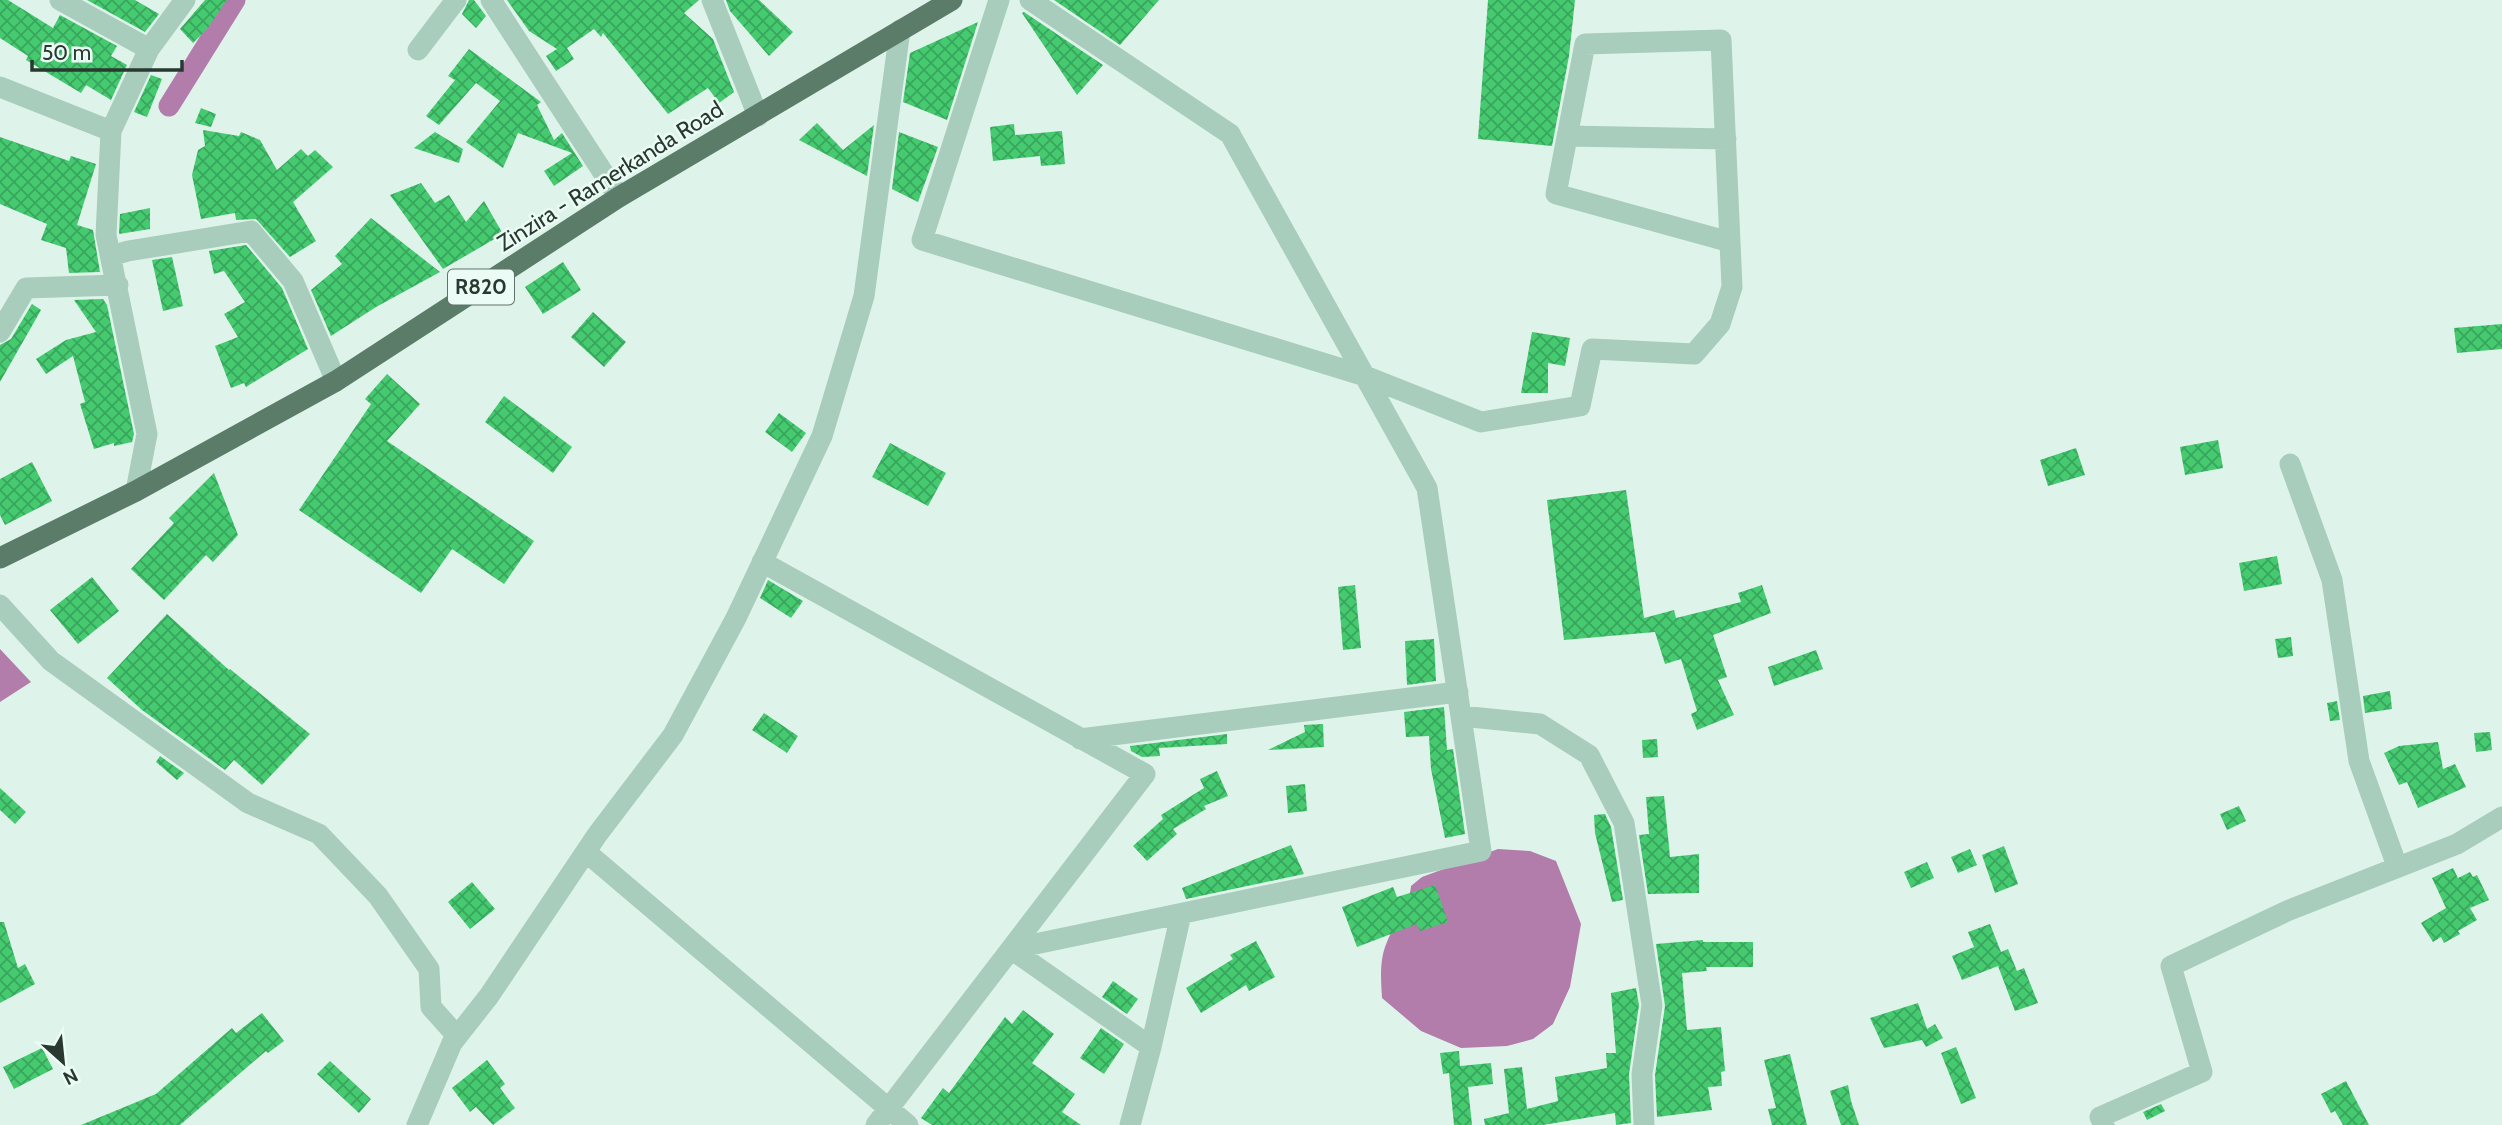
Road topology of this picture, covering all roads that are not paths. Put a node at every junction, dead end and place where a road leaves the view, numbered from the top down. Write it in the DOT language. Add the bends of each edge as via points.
graph roads {
  1 [pos="60,0"];
  2 [pos="184,0"];
  3 [pos="456,0"];
  4 [pos="491,0"];
  5 [pos="712,0"];
  6 [pos="952,0"];
  7 [pos="999,0"];
  8 [pos="1030,0"];
  9 [pos="900,30"];
  10 [pos="149,49"];
  11 [pos="418,50"];
  12 [pos="0,87"];
  13 [pos="758,116"];
  14 [pos="111,131"];
  15 [pos="1568,136"];
  16 [pos="1726,139"];
  17 [pos="619,197"];
  18 [pos="1730,242"];
  19 [pos="111,256"];
  20 [pos="118,285"];
  21 [pos="0,332"];
  22 [pos="1365,376"];
  23 [pos="336,381"];
  24 [pos="2290,464"];
  25 [pos="136,491"];
  26 [pos="0,558"];
  27 [pos="762,562"];
  28 [pos="0,605"];
  29 [pos="1458,692"];
  30 [pos="1461,716"];
  31 [pos="1080,738"];
  32 [pos="2502,817"];
  33 [pos="586,852"];
  34 [pos="2397,866"];
  35 [pos="1181,914"];
  36 [pos="1011,949"];
  37 [pos="457,1036"];
  38 [pos="1151,1047"];
  39 [pos="882,1118"];
  40 [pos="417,1125"];
  41 [pos="908,1125"];
  42 [pos="1130,1125"];
  43 [pos="1644,1125"];
  44 [pos="2104,1125"];
  1 -- 10 [label="street"];
  2 -- 10 [label="street"];
  3 -- 11 [label="street"];
  4 -- 17 [label="street"];
  5 -- 13 [label="street"];
  6 -- 9 [label="main road, Zinzira - Ramerkanda Road / R820"];
  7 -- 22 [label="street" via="922,240"];
  8 -- 22 [label="street" via="1230,134"];
  9 -- 13 [label="main road, Zinzira - Ramerkanda Road / R820"];
  9 -- 27 [label="street" via="864,296 822,436"];
  10 -- 14 [label="street"];
  12 -- 14 [label="street"];
  13 -- 17 [label="main road, Zinzira - Ramerkanda Road / R820"];
  14 -- 19 [label="street" via="106,235"];
  15 -- 16 [label="street"];
  15 -- 16 [label="street" via="1586,44 1721,40"];
  15 -- 18 [label="street" via="1556,194"];
  16 -- 18 [label="street"];
  17 -- 23 [label="main road, Zinzira - Ramerkanda Road / R820"];
  18 -- 22 [label="street" via="1732,286 1720,324 1694,354 1592,349 1580,405 1481,422"];
  19 -- 20 [label="street"];
  19 -- 23 [label="street" via="251,231 293,281"];
  20 -- 21 [label="street" via="26,288"];
  20 -- 25 [label="street" via="147,434"];
  22 -- 29 [label="street" via="1427,488"];
  23 -- 25 [label="main road, Zinzira - Ramerkanda Road / R820"];
  24 -- 34 [label="street" via="2332,580 2359,761"];
  25 -- 26 [label="main road, Zinzira - Ramerkanda Road / R820"];
  27 -- 31 [label="street"];
  27 -- 33 [label="street" via="673,735"];
  28 -- 37 [label="street" via="51,661 248,803 319,834 378,896 429,969 431,1007"];
  29 -- 30 [label="street"];
  29 -- 31 [label="street"];
  30 -- 35 [label="street" via="1481,851"];
  30 -- 43 [label="street" via="1540,724 1589,755 1624,824 1652,1006 1642,1074"];
  31 -- 36 [label="street" via="1145,775"];
  32 -- 34 [label="street" via="2456,844"];
  33 -- 37 [label="street"];
  33 -- 39 [label="street"];
  34 -- 44 [label="street" via="2171,966 2202,1072 2100,1117"];
  35 -- 36 [label="street"];
  35 -- 38 [label="street"];
  36 -- 38 [label="street"];
  36 -- 39 [label="street"];
  37 -- 40 [label="street"];
  38 -- 42 [label="street"];
  39 -- 41 [label="street"];
}
